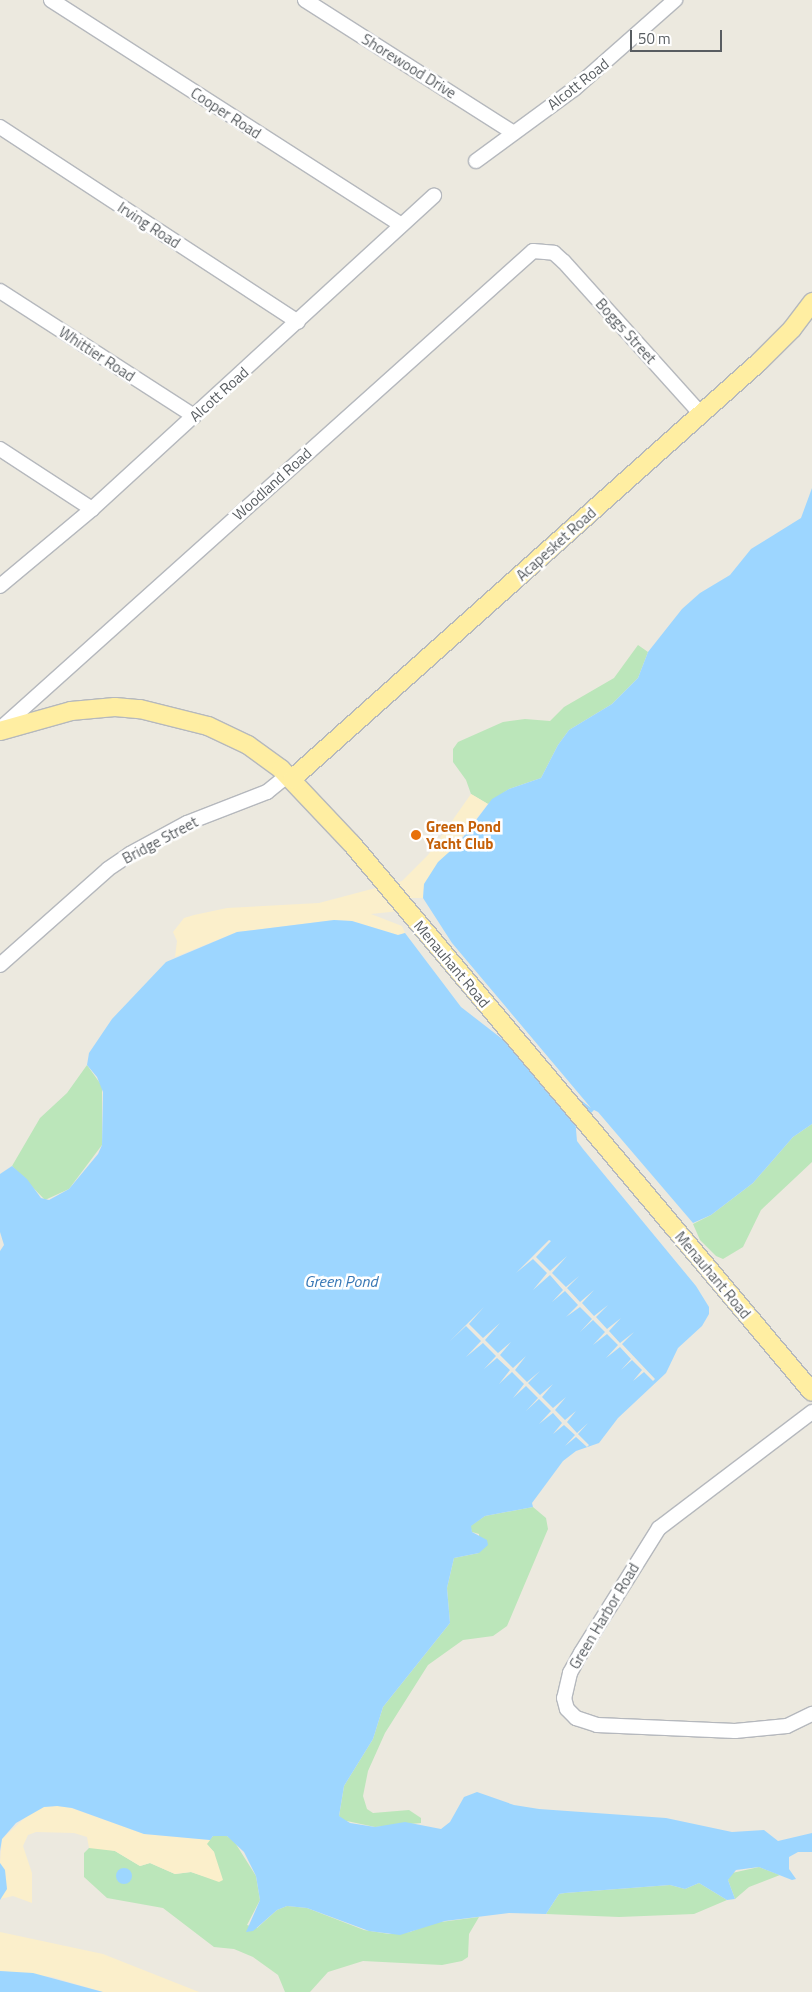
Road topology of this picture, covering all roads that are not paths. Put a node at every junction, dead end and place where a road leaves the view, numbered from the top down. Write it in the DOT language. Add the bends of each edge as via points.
graph roads {
  1 [pos="51,0"];
  2 [pos="305,0"];
  3 [pos="675,0"];
  4 [pos="0,127"];
  5 [pos="512,132"];
  6 [pos="476,161"];
  7 [pos="434,196"];
  8 [pos="401,225"];
  9 [pos="548,251"];
  10 [pos="0,291"];
  11 [pos="812,302"];
  12 [pos="298,322"];
  13 [pos="701,414"];
  14 [pos="194,416"];
  15 [pos="0,449"];
  16 [pos="92,509"];
  17 [pos="0,586"];
  18 [pos="0,730"];
  19 [pos="290,777"];
  20 [pos="0,965"];
  21 [pos="812,1392"];
  22 [pos="812,1412"];
  23 [pos="812,1714"];
  1 -- 8 [label="street, Cooper Road"];
  2 -- 5 [label="street, Shorewood Drive"];
  3 -- 5 [label="street, Alcott Road" via="574,90"];
  4 -- 12 [label="street, Irving Road"];
  5 -- 6 [label="street, Alcott Road"];
  7 -- 8 [label="street, Alcott Road"];
  8 -- 12 [label="street, Alcott Road"];
  9 -- 13 [label="street, Boggs Street" via="564,262"];
  9 -- 18 [label="street, Woodland Road" via="533,251 526,255"];
  10 -- 14 [label="street, Whittier Road"];
  11 -- 13 [label="main road, Acapesket Road" via="780,343"];
  12 -- 14 [label="street, Alcott Road"];
  13 -- 19 [label="main road, Acapesket Road"];
  14 -- 16 [label="street, Alcott Road"];
  15 -- 16 [label="street"];
  16 -- 17 [label="street, Alcott Road"];
  18 -- 19 [label="main road, Menauhant Road" via="72,711 115,707 140,709 185,718 229,735"];
  19 -- 20 [label="street, Bridge Street" via="267,792 187,823 130,854 108,869"];
  19 -- 21 [label="main road, Menauhant Road" via="352,844"];
  22 -- 23 [label="street, Green Harbor Road" via="659,1528 581,1653 570,1673 564,1698 567,1709 576,1718 597,1725 735,1732 787,1726"];
}
